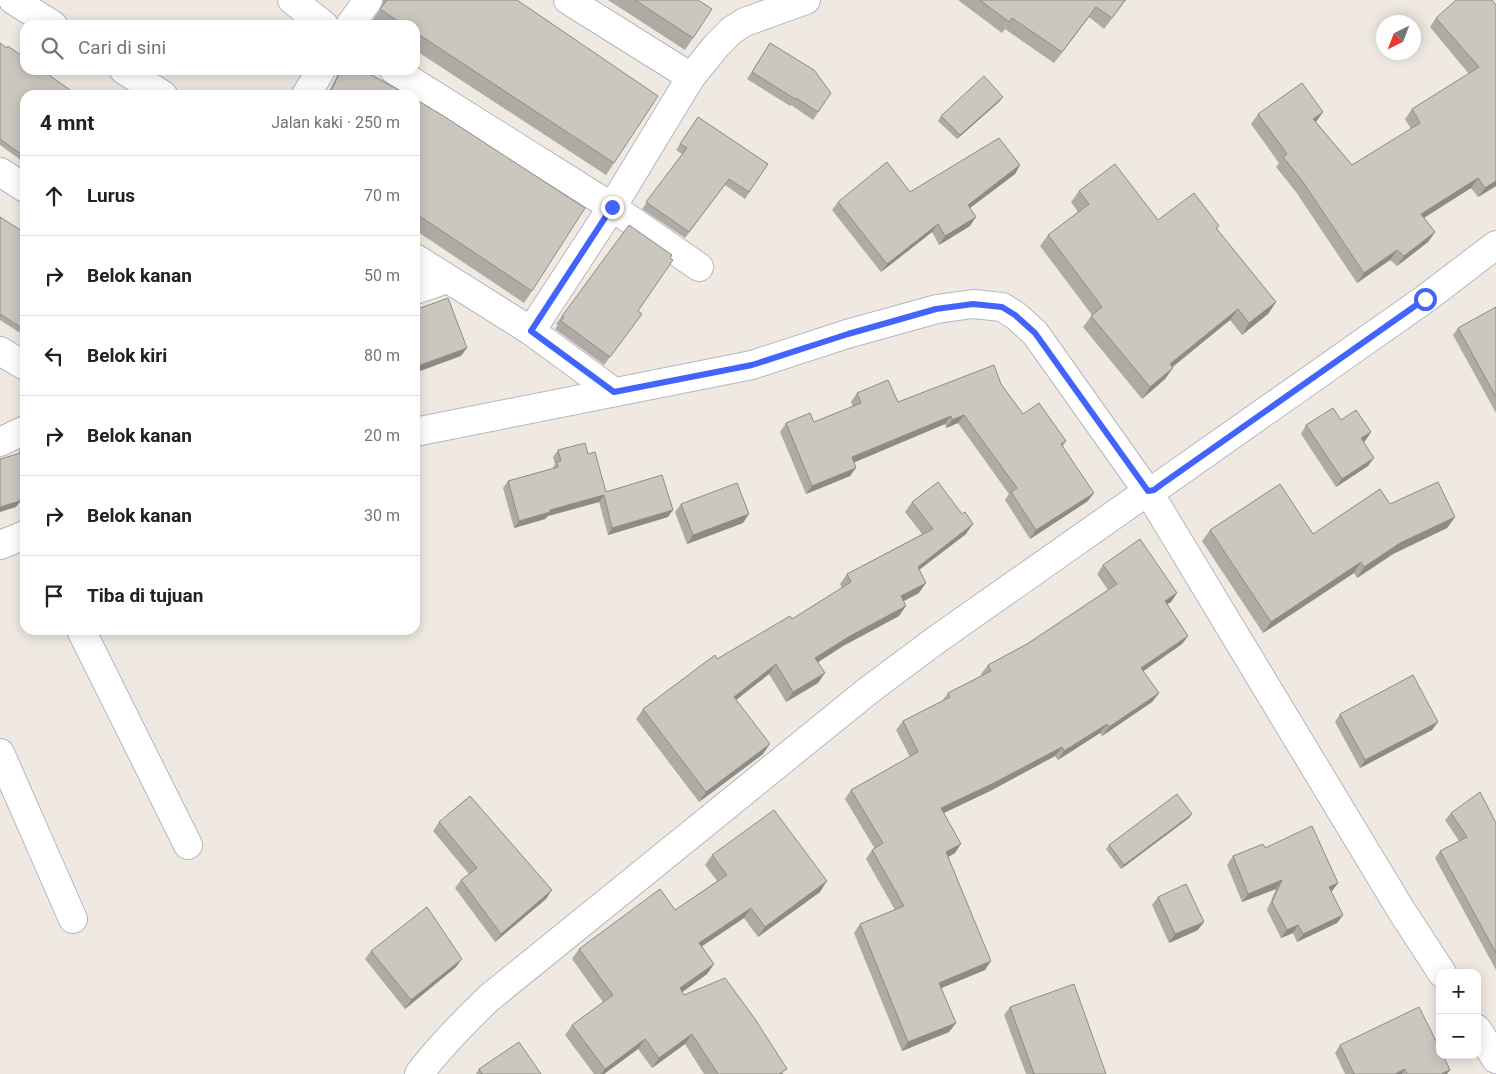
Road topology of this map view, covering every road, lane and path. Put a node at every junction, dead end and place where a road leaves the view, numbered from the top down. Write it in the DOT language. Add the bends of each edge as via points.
graph roads {
  1 [pos="13,0"];
  2 [pos="292,0"];
  3 [pos="368,0"];
  4 [pos="568,0"];
  5 [pos="806,0"];
  6 [pos="45,20"];
  7 [pos="318,20"];
  8 [pos="354,20"];
  9 [pos="132,75"];
  10 [pos="318,75"];
  11 [pos="402,75"];
  12 [pos="691,77"];
  13 [pos="156,90"];
  14 [pos="309,90"];
  15 [pos="0,172"];
  16 [pos="20,185"];
  17 [pos="612,207"];
  18 [pos="1496,245"];
  19 [pos="420,261"];
  20 [pos="699,266"];
  21 [pos="447,279"];
  22 [pos="420,288"];
  23 [pos="531,331"];
  24 [pos="0,351"];
  25 [pos="20,363"];
  26 [pos="614,392"];
  27 [pos="420,431"];
  28 [pos="20,432"];
  29 [pos="0,442"];
  30 [pos="1148,491"];
  31 [pos="20,538"];
  32 [pos="0,545"];
  33 [pos="83,635"];
  34 [pos="0,753"];
  35 [pos="188,845"];
  36 [pos="73,919"];
  37 [pos="1439,969"];
  38 [pos="1481,1035"];
  39 [pos="1496,1059"];
  40 [pos="419,1074"];
  1 -- 6 [label="street"];
  2 -- 7 [label="street"];
  3 -- 8 [label="street"];
  4 -- 12 [label="street"];
  5 -- 12 [label="street" via="762,15 732,30"];
  9 -- 13 [label="street"];
  10 -- 14 [label="street"];
  11 -- 17 [label="street"];
  12 -- 17 [label="street"];
  15 -- 16 [label="street"];
  17 -- 20 [label="street"];
  17 -- 23 [label="street"];
  18 -- 30 [label="street" via="1425,299 1154,490"];
  19 -- 21 [label="street"];
  21 -- 22 [label="street"];
  21 -- 23 [label="street"];
  23 -- 26 [label="street"];
  24 -- 25 [label="street"];
  26 -- 27 [label="street"];
  26 -- 30 [label="street" via="752,365 936,309 973,304 1002,307 1035,333"];
  28 -- 29 [label="street"];
  30 -- 37 [label="street"];
  30 -- 40 [label="street" via="869,690 489,998 434,1053"];
  31 -- 32 [label="street"];
  33 -- 35 [label="street"];
  34 -- 36 [label="street"];
  38 -- 39 [label="street"];
}
